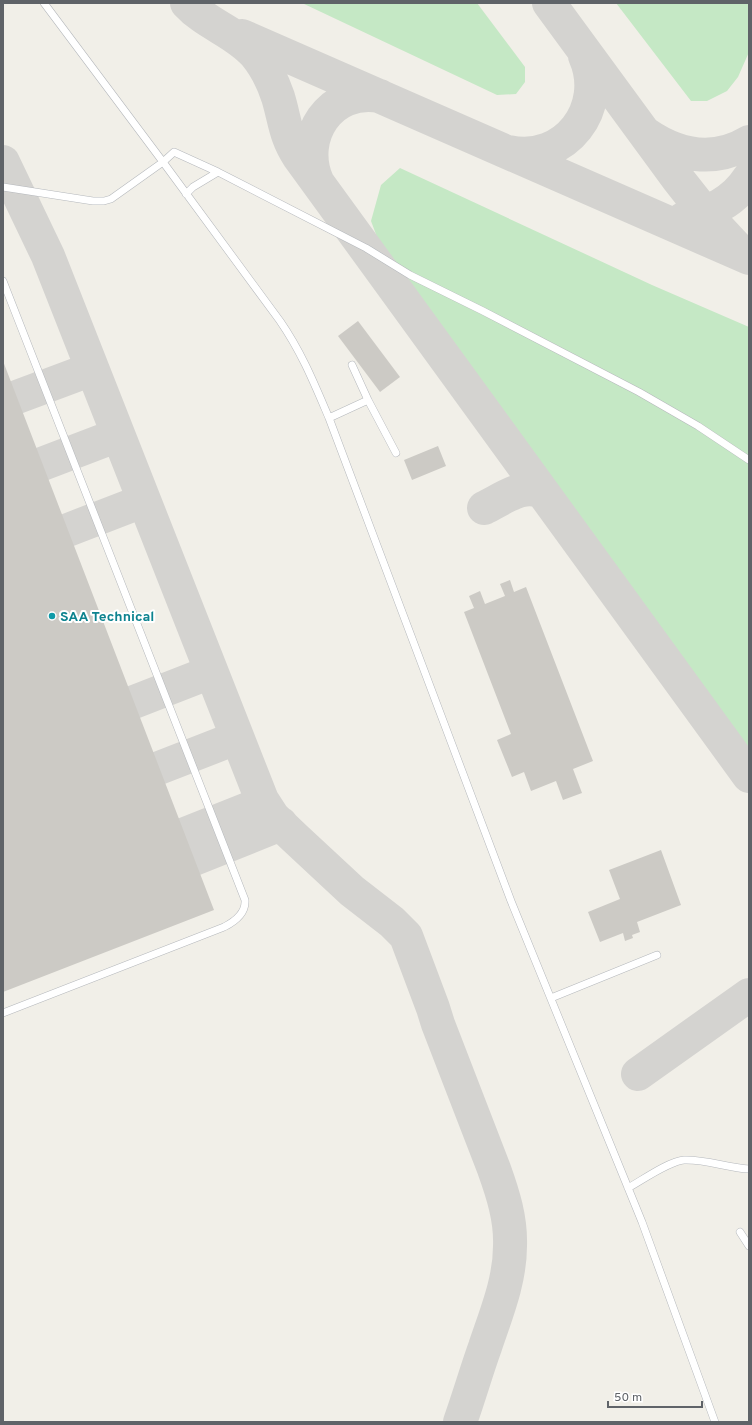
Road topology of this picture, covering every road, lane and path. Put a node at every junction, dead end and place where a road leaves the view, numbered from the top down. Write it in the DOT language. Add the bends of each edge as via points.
graph roads {
  1 [pos="44,3"];
  2 [pos="163,162"];
  3 [pos="218,172"];
  4 [pos="3,187"];
  5 [pos="186,194"];
  6 [pos="3,281"];
  7 [pos="352,365"];
  8 [pos="368,400"];
  9 [pos="328,418"];
  10 [pos="396,453"];
  11 [pos="749,460"];
  12 [pos="657,955"];
  13 [pos="551,998"];
  14 [pos="3,1013"];
  15 [pos="749,1169"];
  16 [pos="628,1188"];
  17 [pos="740,1232"];
  18 [pos="749,1246"];
  19 [pos="715,1422"];
  1 -- 2 [label="lane"];
  2 -- 3 [label="lane" via="174,152"];
  2 -- 4 [label="lane" via="104,201"];
  2 -- 5 [label="lane"];
  3 -- 5 [label="lane"];
  3 -- 11 [label="lane" via="366,248 410,275 639,392 698,426"];
  5 -- 9 [label="lane" via="294,341"];
  6 -- 14 [label="lane" via="245,905 238,918 224,928"];
  7 -- 8 [label="lane"];
  8 -- 9 [label="lane"];
  8 -- 10 [label="lane"];
  9 -- 13 [label="lane" via="511,901"];
  12 -- 13 [label="lane"];
  13 -- 16 [label="lane"];
  15 -- 16 [label="lane" via="682,1160"];
  16 -- 19 [label="lane"];
  17 -- 18 [label="lane"];
}
